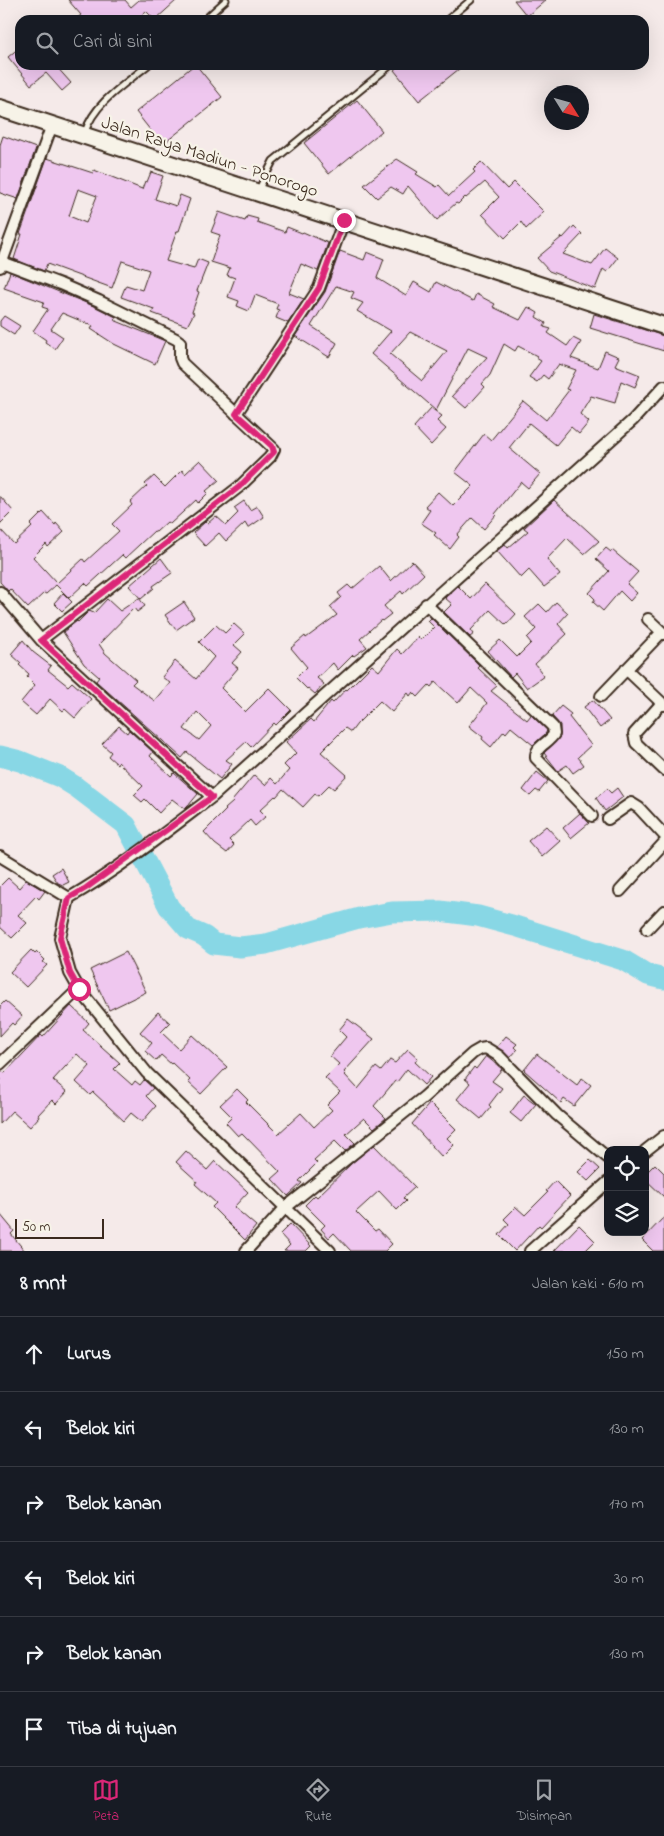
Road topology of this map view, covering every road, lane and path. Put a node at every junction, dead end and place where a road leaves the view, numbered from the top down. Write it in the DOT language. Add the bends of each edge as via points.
graph roads {
  1 [pos="226,0"];
  2 [pos="471,0"];
  3 [pos="210,15"];
  4 [pos="453,15"];
  5 [pos="142,70"];
  6 [pos="385,70"];
  7 [pos="0,108"];
  8 [pos="52,124"];
  9 [pos="84,135"];
  10 [pos="257,192"];
  11 [pos="344,220"];
  12 [pos="1,265"];
  13 [pos="664,326"];
  14 [pos="664,386"];
  15 [pos="236,414"];
  16 [pos="0,592"];
  17 [pos="426,604"];
  18 [pos="648,619"];
  19 [pos="663,633"];
  20 [pos="41,640"];
  21 [pos="626,669"];
  22 [pos="601,696"];
  23 [pos="663,704"];
  24 [pos="664,770"];
  25 [pos="212,797"];
  26 [pos="592,816"];
  27 [pos="608,819"];
  28 [pos="664,835"];
  29 [pos="664,843"];
  30 [pos="0,856"];
  31 [pos="620,891"];
  32 [pos="69,898"];
  33 [pos="664,911"];
  34 [pos="648,929"];
  35 [pos="79,989"];
  36 [pos="0,1063"];
  37 [pos="664,1136"];
  38 [pos="649,1148"];
  39 [pos="604,1155"];
  40 [pos="604,1186"];
  41 [pos="285,1208"];
  42 [pos="246,1251"];
  43 [pos="330,1251"];
  44 [pos="530,1251"];
  1 -- 3 [label="lane"];
  2 -- 4 [label="lane"];
  5 -- 9 [label="lane" via="100,104 88,121"];
  6 -- 10 [label="lane" via="273,161"];
  7 -- 8 [label="highway, Jalan Raya Madiun - Ponorogo"];
  8 -- 9 [label="highway, Jalan Raya Madiun - Ponorogo"];
  8 -- 12 [label="street"];
  9 -- 10 [label="highway, Jalan Raya Madiun - Ponorogo"];
  10 -- 11 [label="highway, Jalan Raya Madiun - Ponorogo"];
  11 -- 13 [label="highway, Jalan Raya Madiun - Ponorogo"];
  11 -- 15 [label="street" via="319,288"];
  12 -- 15 [label="street" via="60,284 176,339 180,342 182,363"];
  14 -- 17 [label="street" via="633,420"];
  15 -- 20 [label="street" via="272,446 274,452 270,457 239,487"];
  16 -- 20 [label="street"];
  17 -- 25 [label="street"];
  17 -- 26 [label="street" via="553,727 554,734 537,749 536,758"];
  18 -- 19 [label="street"];
  19 -- 21 [label="street"];
  20 -- 25 [label="street"];
  21 -- 22 [label="street"];
  21 -- 23 [label="street"];
  23 -- 24 [label="street" via="634,734 636,743"];
  25 -- 32 [label="street"];
  27 -- 28 [label="street" via="631,803"];
  29 -- 31 [label="street"];
  30 -- 32 [label="street"];
  32 -- 35 [label="street" via="60,938 70,973"];
  33 -- 34 [label="street"];
  35 -- 36 [label="street"];
  35 -- 41 [label="street" via="147,1073"];
  37 -- 38 [label="street"];
  39 -- 41 [label="street" via="558,1115 499,1056 486,1048 480,1049"];
  40 -- 44 [label="street"];
  41 -- 42 [label="street"];
  41 -- 43 [label="street"];
}
